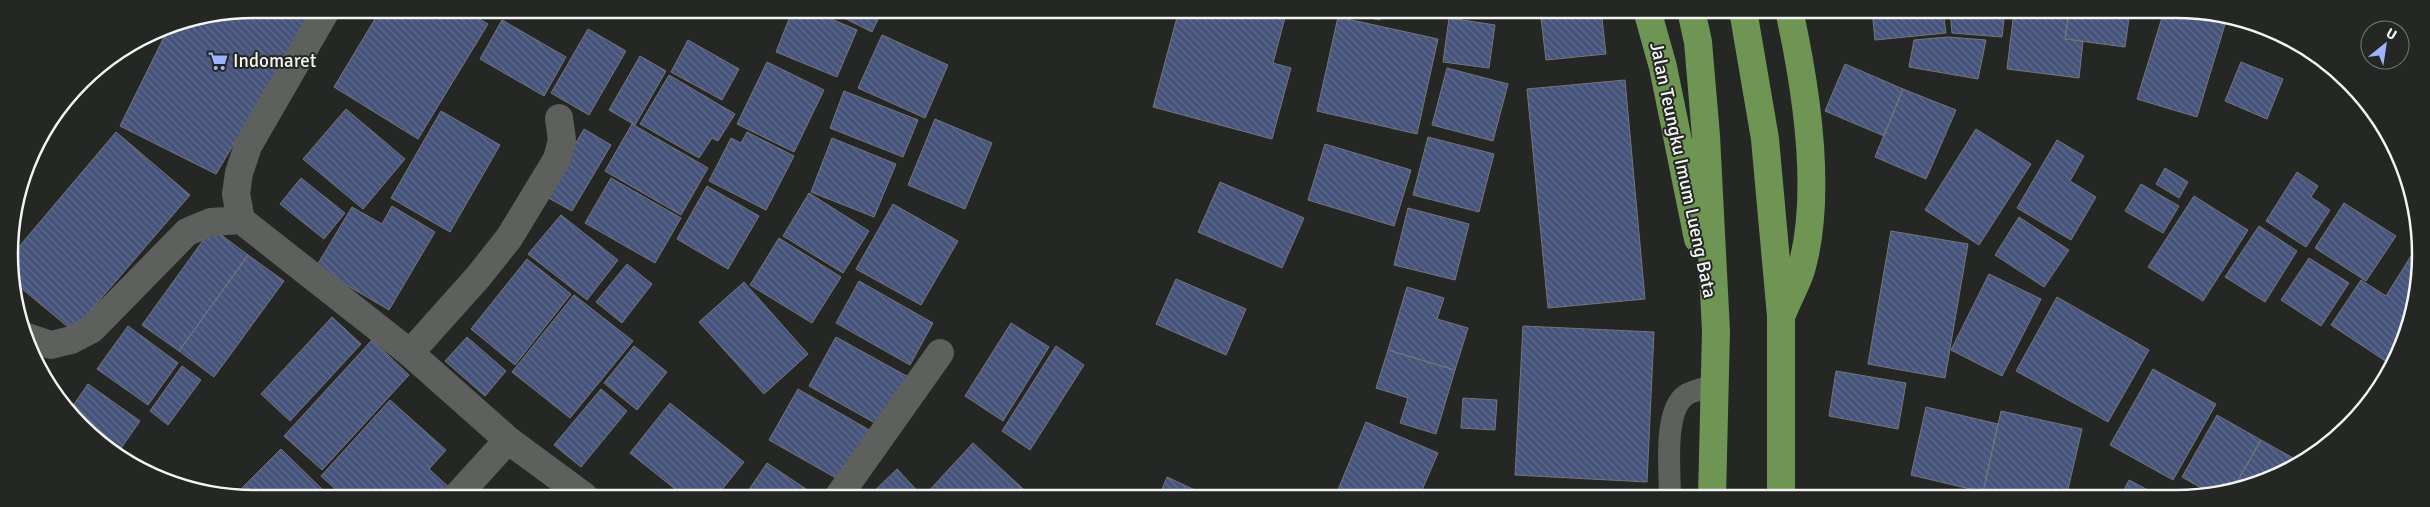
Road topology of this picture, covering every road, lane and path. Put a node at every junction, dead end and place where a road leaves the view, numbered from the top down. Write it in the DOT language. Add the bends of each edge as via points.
graph roads {
  1 [pos="322,18"];
  2 [pos="1649,18"];
  3 [pos="1693,18"];
  4 [pos="1743,18"];
  5 [pos="1791,18"];
  6 [pos="559,118"];
  7 [pos="240,220"];
  8 [pos="1781,316"];
  9 [pos="1716,331"];
  10 [pos="33,339"];
  11 [pos="410,353"];
  12 [pos="940,353"];
  13 [pos="1716,385"];
  14 [pos="508,440"];
  15 [pos="462,490"];
  16 [pos="576,490"];
  17 [pos="843,490"];
  18 [pos="1670,490"];
  19 [pos="1712,490"];
  20 [pos="1781,490"];
  1 -- 7 [label="street" via="248,146 236,194"];
  2 -- 9 [label="highway, Jalan Teungku Imum Lueng Bata" via="1663,67"];
  3 -- 9 [label="highway, Jalan Teungku Imum Lueng Bata" via="1698,42 1706,136"];
  4 -- 8 [label="highway" via="1765,139"];
  5 -- 8 [label="highway" via="1809,138 1810,220 1800,271"];
  6 -- 11 [label="street" via="562,140 557,159 509,238"];
  7 -- 10 [label="street" via="212,222 187,232 92,329 71,340 50,345"];
  7 -- 11 [label="street"];
  8 -- 20 [label="highway"];
  9 -- 13 [label="highway, Jalan Teungku Imum Lueng Bata"];
  11 -- 14 [label="street"];
  12 -- 17 [label="street"];
  13 -- 18 [label="lane" via="1687,395 1674,410"];
  13 -- 19 [label="highway, Jalan Teungku Imum Lueng Bata"];
  14 -- 15 [label="street"];
  14 -- 16 [label="street"];
}
